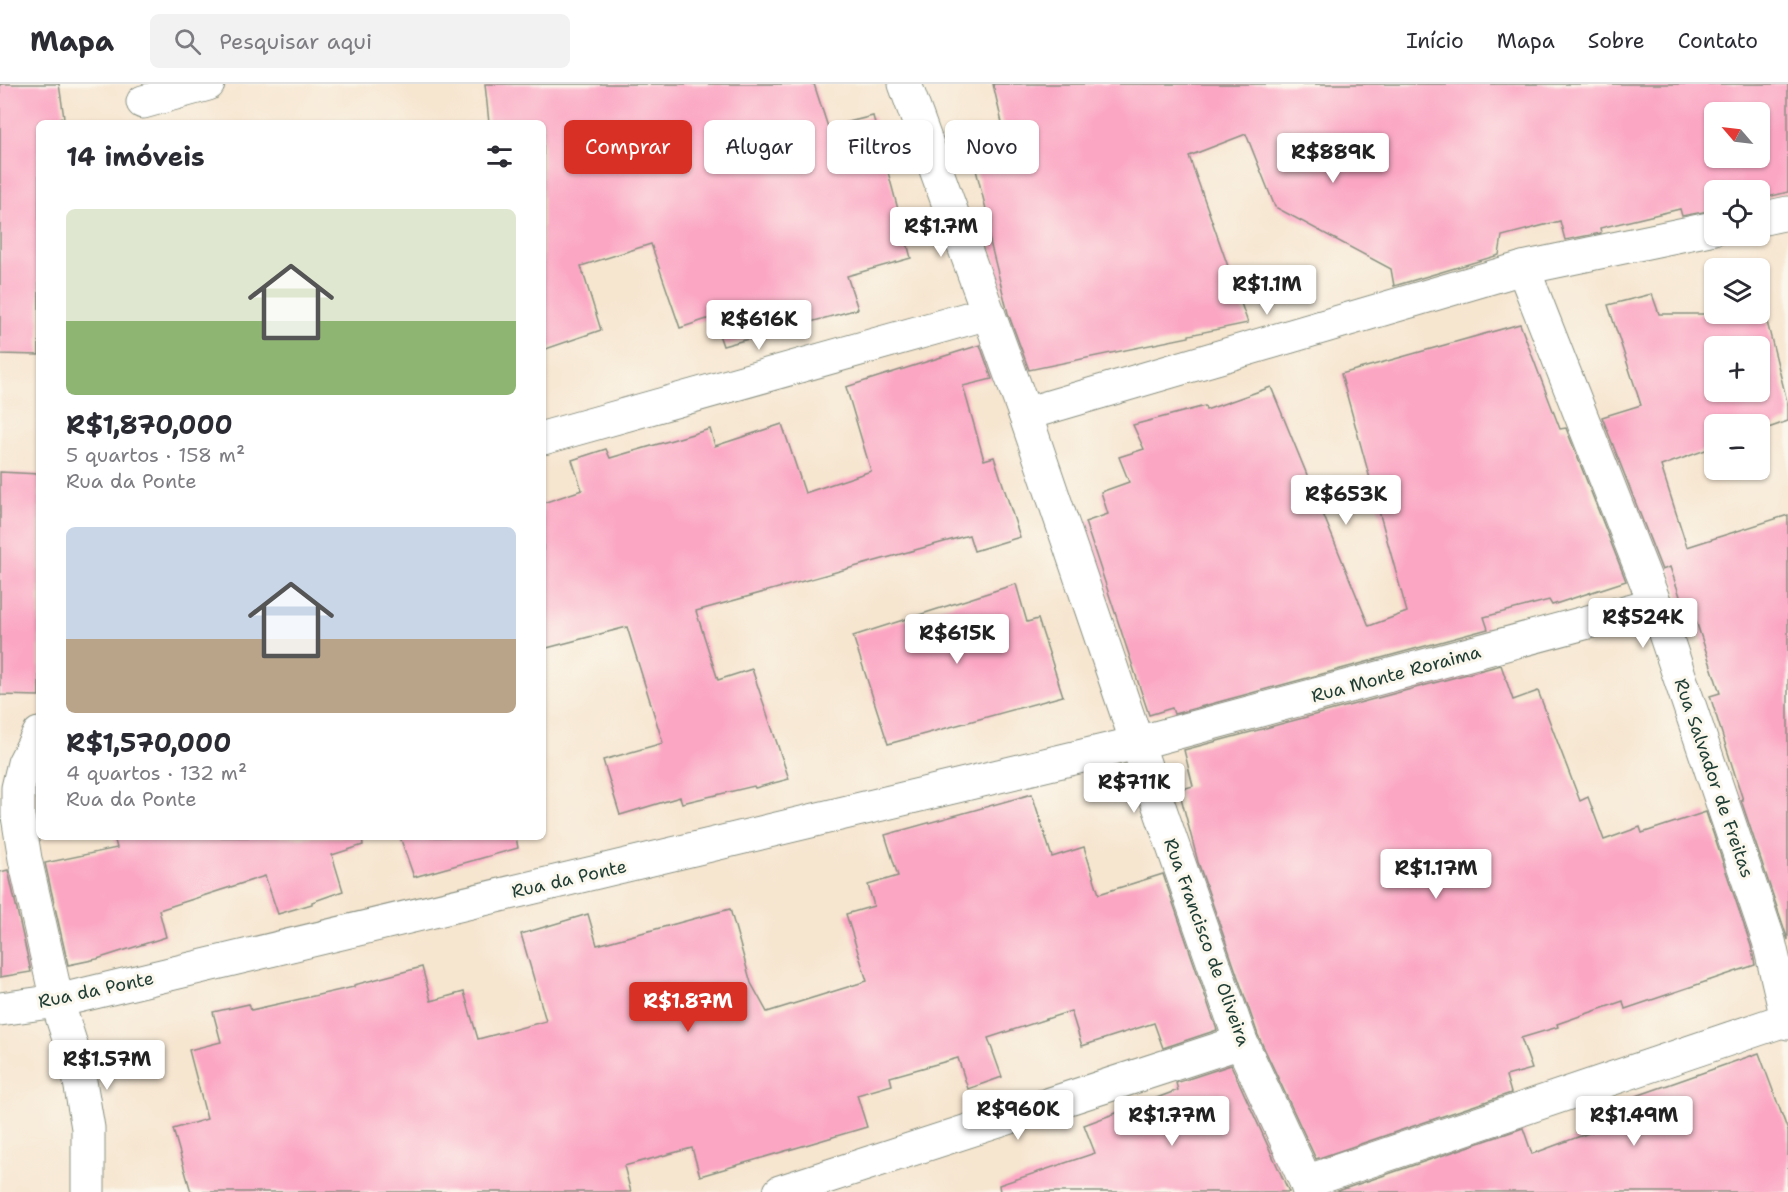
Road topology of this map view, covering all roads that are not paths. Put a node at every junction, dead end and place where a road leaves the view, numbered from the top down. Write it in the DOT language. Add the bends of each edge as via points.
graph roads {
  1 [pos="208,84"];
  2 [pos="905,84"];
  3 [pos="143,103"];
  4 [pos="1788,213"];
  5 [pos="1770,217"];
  6 [pos="1704,230"];
  7 [pos="1523,268"];
  8 [pos="988,313"];
  9 [pos="1025,414"];
  10 [pos="546,437"];
  11 [pos="1655,604"];
  12 [pos="36,740"];
  13 [pos="1137,743"];
  14 [pos="57,1001"];
  15 [pos="0,1009"];
  16 [pos="1788,1019"];
  17 [pos="1241,1042"];
  18 [pos="1307,1187"];
  19 [pos="88,1192"];
  20 [pos="780,1192"];
  1 -- 3 [label="street"];
  2 -- 8 [label="street, Rua Francisco de Oliveira"];
  4 -- 5 [label="street"];
  6 -- 7 [label="street"];
  7 -- 9 [label="street"];
  7 -- 11 [label="street, Rua Salvador de Freitas"];
  8 -- 9 [label="street, Rua Francisco de Oliveira"];
  8 -- 10 [label="street"];
  9 -- 13 [label="street, Rua Francisco de Oliveira"];
  11 -- 13 [label="street, Rua Monte Roraima"];
  11 -- 16 [label="street, Rua Salvador de Freitas" via="1769,941"];
  12 -- 14 [label="street" via="24,763 18,788 18,816"];
  13 -- 14 [label="street, Rua da Ponte"];
  13 -- 17 [label="street, Rua Francisco de Oliveira"];
  14 -- 15 [label="street, Rua da Ponte"];
  14 -- 19 [label="street" via="77,1064 88,1128"];
  16 -- 18 [label="street"];
  17 -- 18 [label="street, Rua Francisco de Oliveira"];
  17 -- 20 [label="street"];
}
